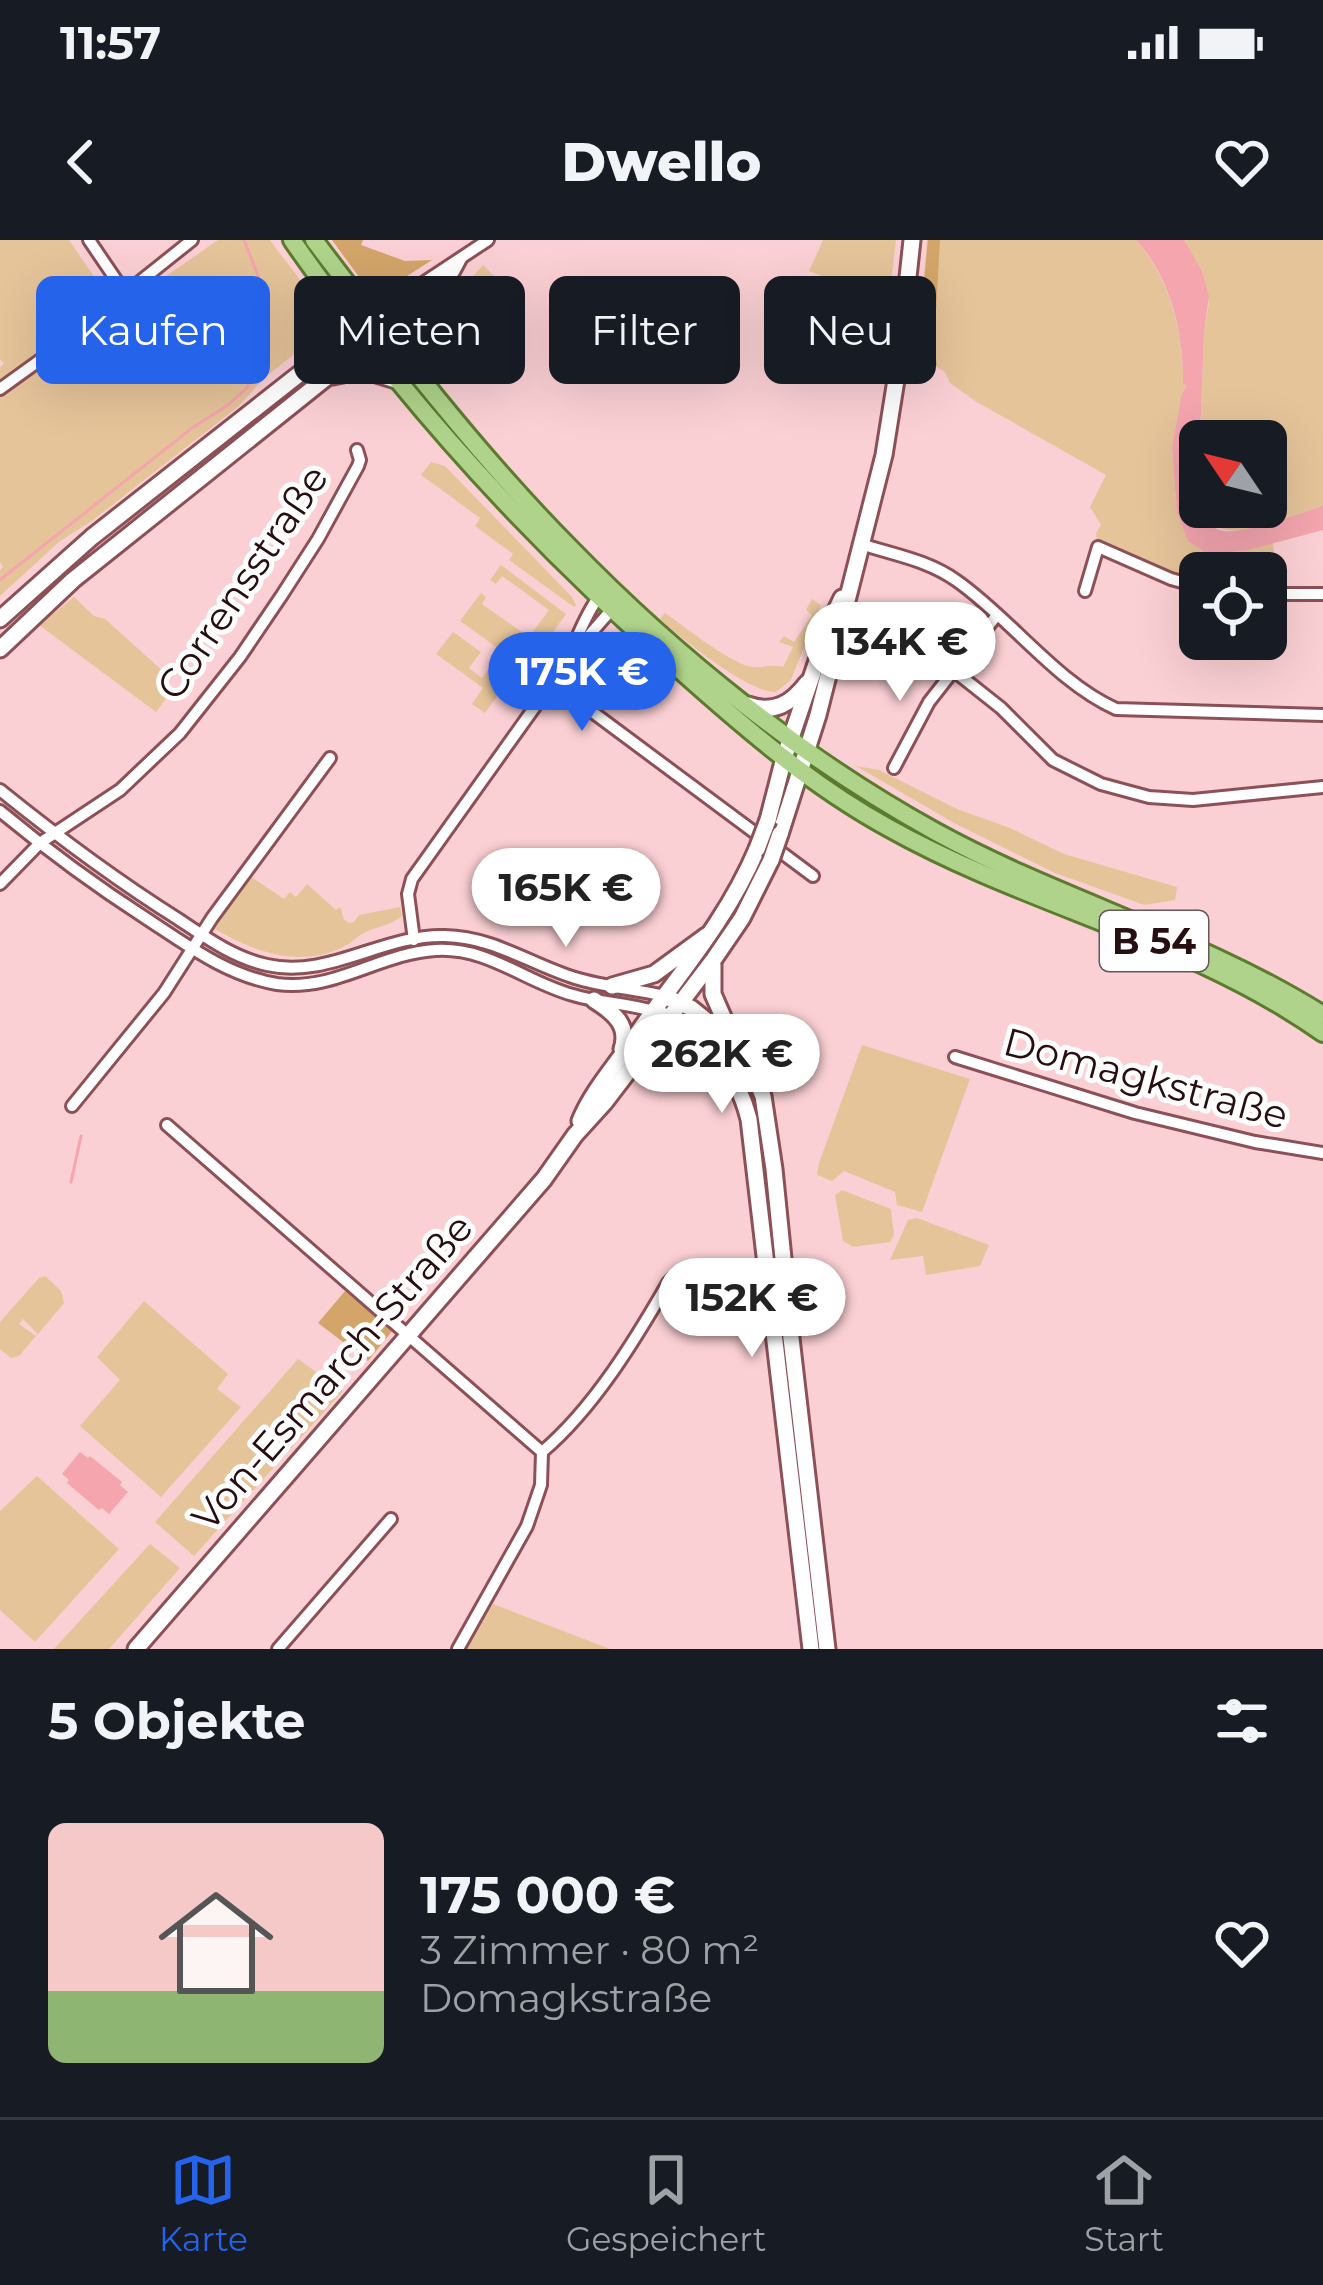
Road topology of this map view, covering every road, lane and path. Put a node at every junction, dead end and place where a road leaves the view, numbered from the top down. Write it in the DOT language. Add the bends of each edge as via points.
graph roads {
  1 [pos="89,240"];
  2 [pos="192,240"];
  3 [pos="292,240"];
  4 [pos="314,240"];
  5 [pos="488,240"];
  6 [pos="912,240"];
  7 [pos="461,259"];
  8 [pos="113,276"];
  9 [pos="145,276"];
  10 [pos="317,276"];
  11 [pos="342,276"];
  12 [pos="435,276"];
  13 [pos="449,276"];
  14 [pos="36,363"];
  15 [pos="294,379"];
  16 [pos="318,384"];
  17 [pos="401,384"];
  18 [pos="427,384"];
  19 [pos="0,388"];
  20 [pos="357,450"];
  21 [pos="861,544"];
  22 [pos="1179,581"];
  23 [pos="849,585"];
  24 [pos="1085,591"];
  25 [pos="1287,594"];
  26 [pos="1323,594"];
  27 [pos="604,601"];
  28 [pos="998,615"];
  29 [pos="0,620"];
  30 [pos="0,650"];
  31 [pos="571,656"];
  32 [pos="815,669"];
  33 [pos="953,670"];
  34 [pos="568,686"];
  35 [pos="748,705"];
  36 [pos="1323,715"];
  37 [pos="791,738"];
  38 [pos="808,750"];
  39 [pos="329,758"];
  40 [pos="784,758"];
  41 [pos="894,768"];
  42 [pos="801,771"];
  43 [pos="1323,788"];
  44 [pos="0,790"];
  45 [pos="0,812"];
  46 [pos="55,833"];
  47 [pos="40,843"];
  48 [pos="764,854"];
  49 [pos="813,875"];
  50 [pos="0,884"];
  51 [pos="713,932"];
  52 [pos="202,935"];
  53 [pos="413,938"];
  54 [pos="193,949"];
  55 [pos="415,953"];
  56 [pos="714,959"];
  57 [pos="612,986"];
  58 [pos="664,996"];
  59 [pos="594,1000"];
  60 [pos="681,1003"];
  61 [pos="653,1011"];
  62 [pos="1323,1015"];
  63 [pos="670,1017"];
  64 [pos="1323,1033"];
  65 [pos="733,1042"];
  66 [pos="712,1047"];
  67 [pos="955,1058"];
  68 [pos="628,1060"];
  69 [pos="72,1106"];
  70 [pos="167,1125"];
  71 [pos="1323,1153"];
  72 [pos="775,1168"];
  73 [pos="756,1172"];
  74 [pos="678,1273"];
  75 [pos="408,1335"];
  76 [pos="542,1452"];
  77 [pos="391,1519"];
  78 [pos="136,1649"];
  79 [pos="278,1649"];
  80 [pos="458,1649"];
  81 [pos="811,1649"];
  82 [pos="827,1649"];
  1 -- 8 [label="street"];
  2 -- 9 [label="street"];
  3 -- 10 [label="main road, B 54"];
  4 -- 11 [label="main road, B 54"];
  5 -- 7 [label="street"];
  6 -- 21 [label="main road" via="891,417"];
  7 -- 12 [label="street"];
  7 -- 13 [label="street"];
  14 -- 19 [label="street"];
  15 -- 29 [label="main road"];
  16 -- 30 [label="main road" via="73,580"];
  17 -- 27 [label="main road, B 54" via="496,495"];
  18 -- 27 [label="main road, B 54"];
  20 -- 46 [label="street, Corrensstraße" via="356,470 240,657 180,733 120,790"];
  21 -- 23 [label="main road"];
  21 -- 28 [label="street" via="932,566"];
  22 -- 24 [label="street" via="1098,547"];
  23 -- 32 [label="main road"];
  23 -- 38 [label="main road"];
  25 -- 26 [label="street"];
  27 -- 31 [label="street"];
  27 -- 31 [label="street"];
  27 -- 35 [label="main road, B 54" via="650,626"];
  27 -- 40 [label="main road, B 54"];
  28 -- 33 [label="street"];
  28 -- 36 [label="street" via="1116,709"];
  31 -- 34 [label="street"];
  32 -- 35 [label="main road" via="787,704"];
  32 -- 37 [label="main road"];
  33 -- 41 [label="street"];
  33 -- 43 [label="street" via="1054,760 1101,784 1193,800"];
  34 -- 49 [label="street" via="583,706"];
  34 -- 53 [label="street" via="546,693 412,879"];
  35 -- 37 [label="main road, B 54"];
  37 -- 38 [label="main road, B 54"];
  37 -- 40 [label="main road"];
  38 -- 42 [label="main road"];
  38 -- 62 [label="main road, B 54" via="957,843 1208,952"];
  39 -- 52 [label="street"];
  40 -- 42 [label="main road, B 54"];
  40 -- 48 [label="main road, bridge"];
  42 -- 48 [label="main road, bridge" via="780,834"];
  42 -- 64 [label="main road, B 54" via="933,851 1217,969"];
  44 -- 46 [label="street"];
  45 -- 47 [label="street"];
  46 -- 47 [label="street, Corrensstraße"];
  46 -- 52 [label="street"];
  47 -- 50 [label="street, Corrensstraße"];
  47 -- 54 [label="street"];
  48 -- 51 [label="main road, Von-Esmarch-Straße"];
  48 -- 56 [label="main road, Von-Esmarch-Straße" via="750,904"];
  51 -- 57 [label="main road" via="654,974"];
  51 -- 58 [label="main road, Von-Esmarch-Straße"];
  52 -- 53 [label="street" via="248,960 287,968"];
  52 -- 54 [label="street"];
  53 -- 55 [label="street"];
  53 -- 57 [label="street" via="479,940"];
  54 -- 55 [label="street" via="245,976 294,985"];
  54 -- 69 [label="street"];
  55 -- 59 [label="street" via="482,956"];
  56 -- 60 [label="main road, Von-Esmarch-Straße"];
  56 -- 65 [label="main road" via="713,994"];
  57 -- 58 [label="street"];
  58 -- 60 [label="main road"];
  58 -- 61 [label="main road, Von-Esmarch-Straße"];
  59 -- 61 [label="street"];
  59 -- 68 [label="main road" via="621,1024"];
  60 -- 63 [label="main road, Von-Esmarch-Straße"];
  60 -- 65 [label="main road"];
  61 -- 63 [label="main road"];
  61 -- 68 [label="main road, Von-Esmarch-Straße"];
  63 -- 66 [label="main road"];
  63 -- 68 [label="main road, Von-Esmarch-Straße"];
  65 -- 72 [label="main road" via="764,1096"];
  66 -- 68 [label="main road" via="674,1042"];
  66 -- 73 [label="main road" via="743,1099"];
  67 -- 71 [label="street, Domagkstraße" via="1135,1114"];
  68 -- 75 [label="main road, Von-Esmarch-Straße" via="544,1179"];
  70 -- 75 [label="street"];
  72 -- 73 [label="main road"];
  72 -- 82 [label="main road"];
  73 -- 81 [label="main road"];
  74 -- 76 [label="street" via="622,1360"];
  75 -- 76 [label="street"];
  75 -- 78 [label="main road, Von-Esmarch-Straße"];
  76 -- 80 [label="street" via="542,1485 527,1526"];
  77 -- 79 [label="street"];
}
